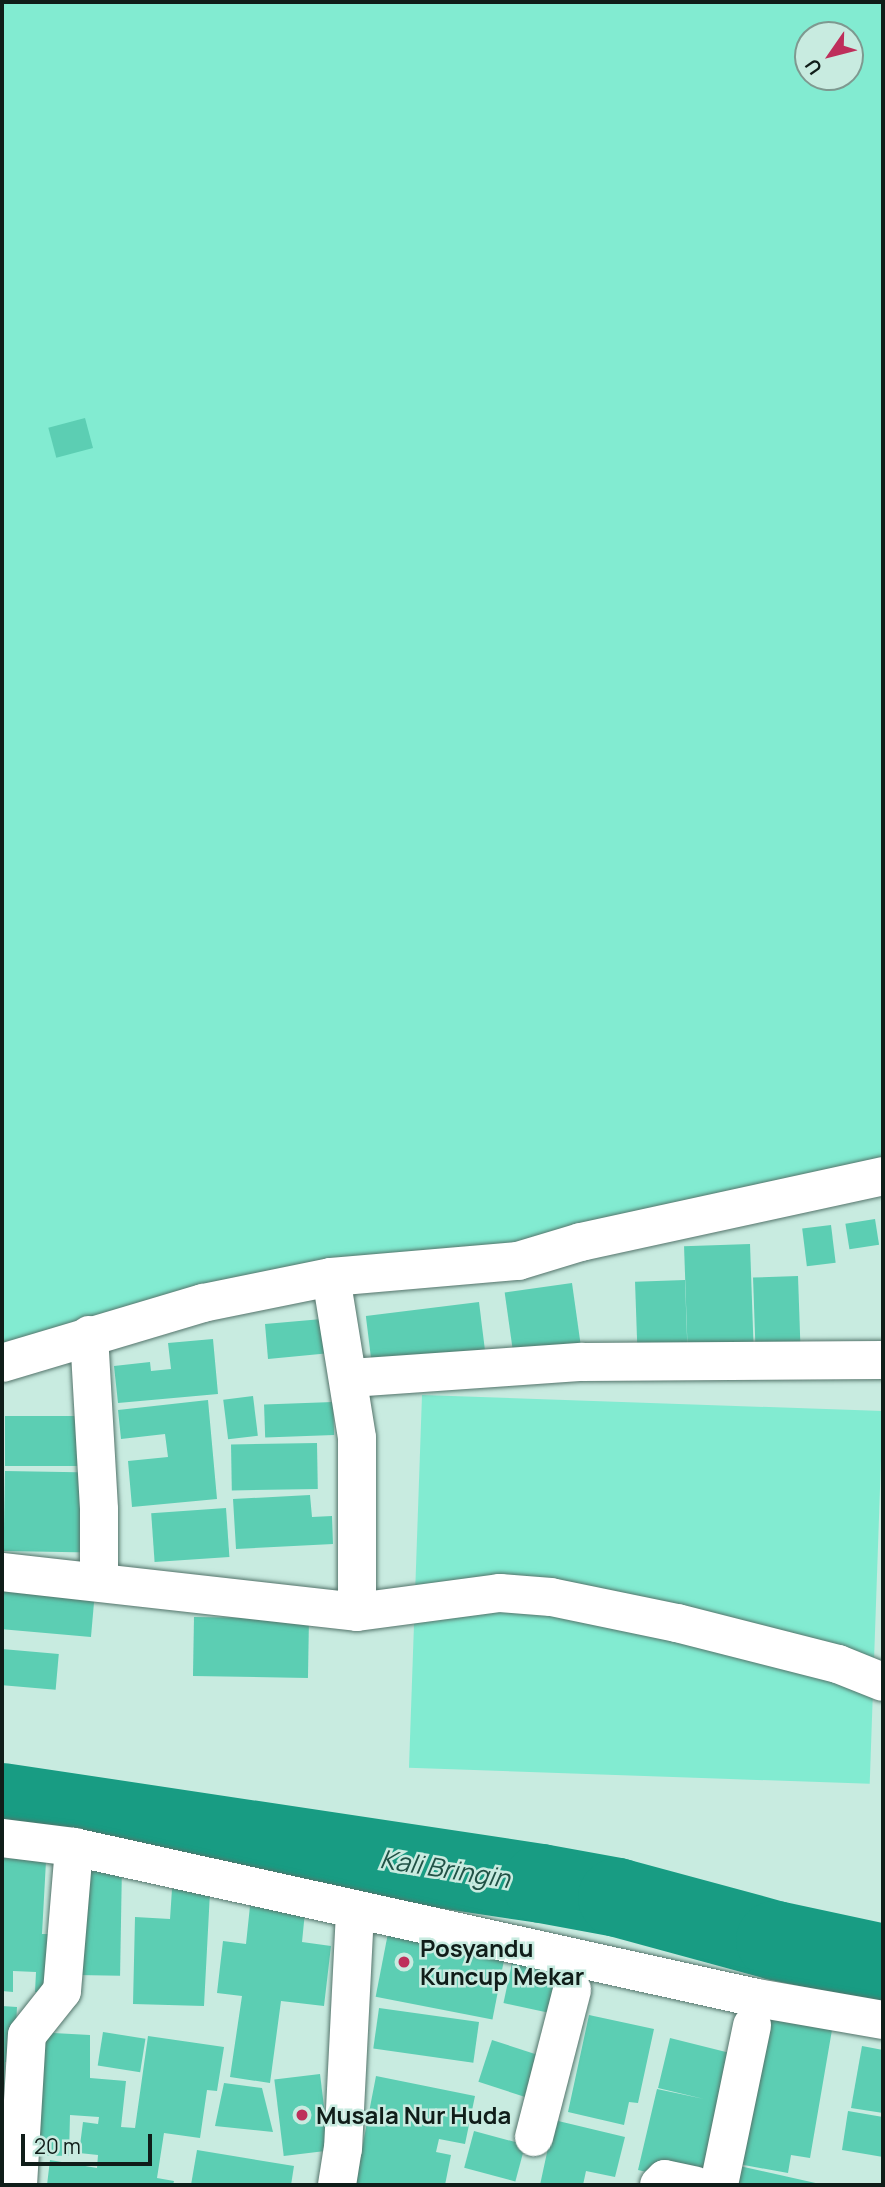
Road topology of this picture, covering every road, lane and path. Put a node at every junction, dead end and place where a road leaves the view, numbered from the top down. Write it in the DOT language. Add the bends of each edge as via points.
graph roads {
  1 [pos="883,1176"];
  2 [pos="331,1277"];
  3 [pos="89,1335"];
  4 [pos="883,1360"];
  5 [pos="2,1363"];
  6 [pos="351,1378"];
  7 [pos="2,1572"];
  8 [pos="99,1582"];
  9 [pos="357,1612"];
  10 [pos="883,1682"];
  11 [pos="2,1838"];
  12 [pos="74,1847"];
  13 [pos="355,1912"];
  14 [pos="572,1990"];
  15 [pos="883,2020"];
  16 [pos="752,2025"];
  17 [pos="534,2137"];
  18 [pos="18,2185"];
  19 [pos="337,2185"];
  20 [pos="659,2185"];
  21 [pos="694,2185"];
  22 [pos="719,2185"];
  1 -- 2 [label="street" via="581,1242 518,1261"];
  2 -- 3 [label="street" via="204,1303"];
  2 -- 6 [label="street"];
  3 -- 5 [label="street"];
  3 -- 8 [label="street"];
  4 -- 6 [label="street" via="582,1362"];
  6 -- 9 [label="street" via="357,1438"];
  7 -- 8 [label="street"];
  8 -- 9 [label="street"];
  9 -- 10 [label="street" via="500,1593 551,1597 838,1664"];
  11 -- 12 [label="street"];
  12 -- 13 [label="street"];
  12 -- 18 [label="street" via="62,1991 27,2035"];
  13 -- 15 [label="street" via="757,1998"];
  13 -- 19 [label="street" via="343,2149"];
  14 -- 17 [label="street"];
  16 -- 22 [label="street"];
  20 -- 21 [label="street" via="665,2179"];
}
